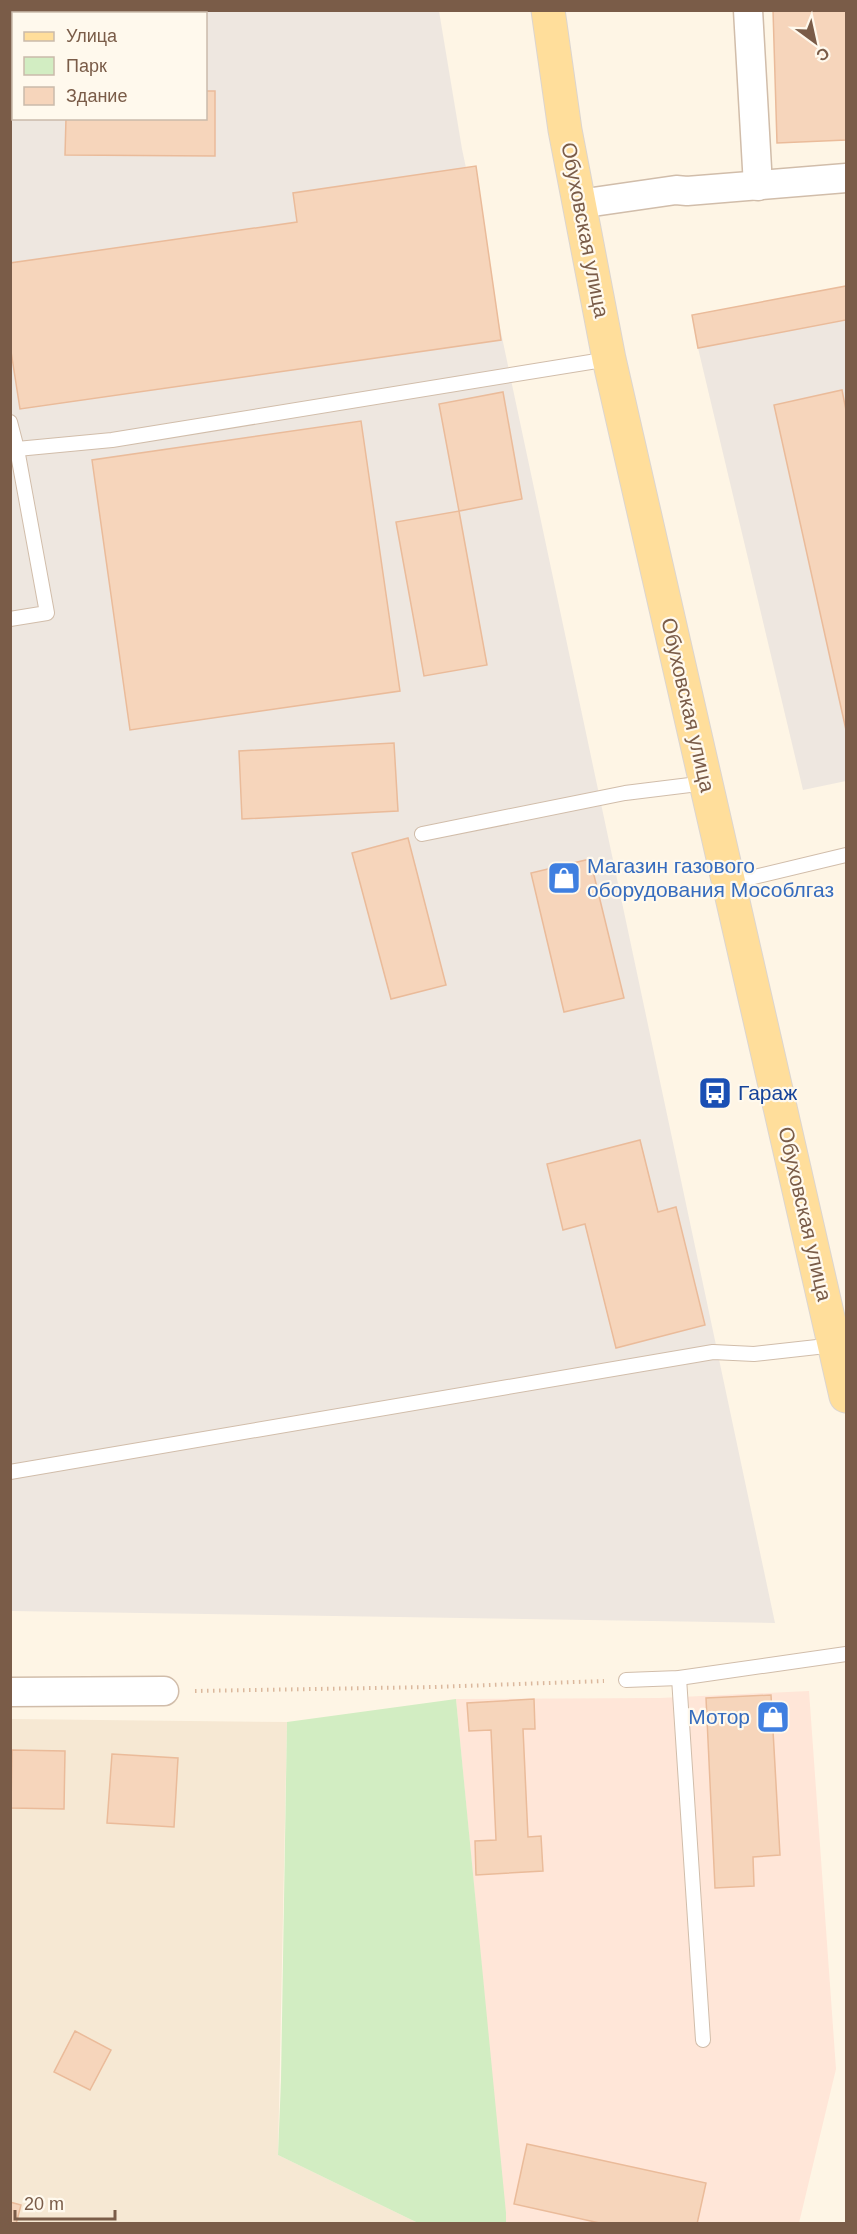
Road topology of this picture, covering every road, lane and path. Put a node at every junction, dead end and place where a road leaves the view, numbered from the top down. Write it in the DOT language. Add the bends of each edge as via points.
graph roads {
  1 [pos="548,10"];
  2 [pos="748,10"];
  3 [pos="846,178"];
  4 [pos="758,186"];
  5 [pos="579,204"];
  6 [pos="609,359"];
  7 [pos="10,422"];
  8 [pos="17,449"];
  9 [pos="10,619"];
  10 [pos="706,783"];
  11 [pos="422,834"];
  12 [pos="846,855"];
  13 [pos="729,883"];
  14 [pos="835,1345"];
  15 [pos="846,1396"];
  16 [pos="10,1472"];
  17 [pos="846,1654"];
  18 [pos="678,1678"];
  19 [pos="626,1680"];
  20 [pos="164,1691"];
  21 [pos="10,1692"];
  22 [pos="704,2040"];
  1 -- 5 [label="main road, Обуховская улица"];
  2 -- 4 [label="street"];
  3 -- 4 [label="street"];
  4 -- 5 [label="street" via="676,190"];
  5 -- 6 [label="main road, Обуховская улица"];
  6 -- 8 [label="lane" via="112,440"];
  6 -- 10 [label="main road, Обуховская улица"];
  7 -- 8 [label="lane"];
  8 -- 9 [label="lane" via="47,613"];
  10 -- 11 [label="lane" via="625,793"];
  10 -- 13 [label="main road, Обуховская улица"];
  12 -- 13 [label="lane"];
  13 -- 14 [label="main road, Обуховская улица"];
  14 -- 15 [label="main road, Обуховская улица"];
  14 -- 16 [label="lane" via="754,1354 713,1352"];
  17 -- 18 [label="lane"];
  18 -- 19 [label="lane"];
  18 -- 22 [label="lane"];
  19 -- 20 [label="path" via="433,1688"];
  20 -- 21 [label="street"];
}
